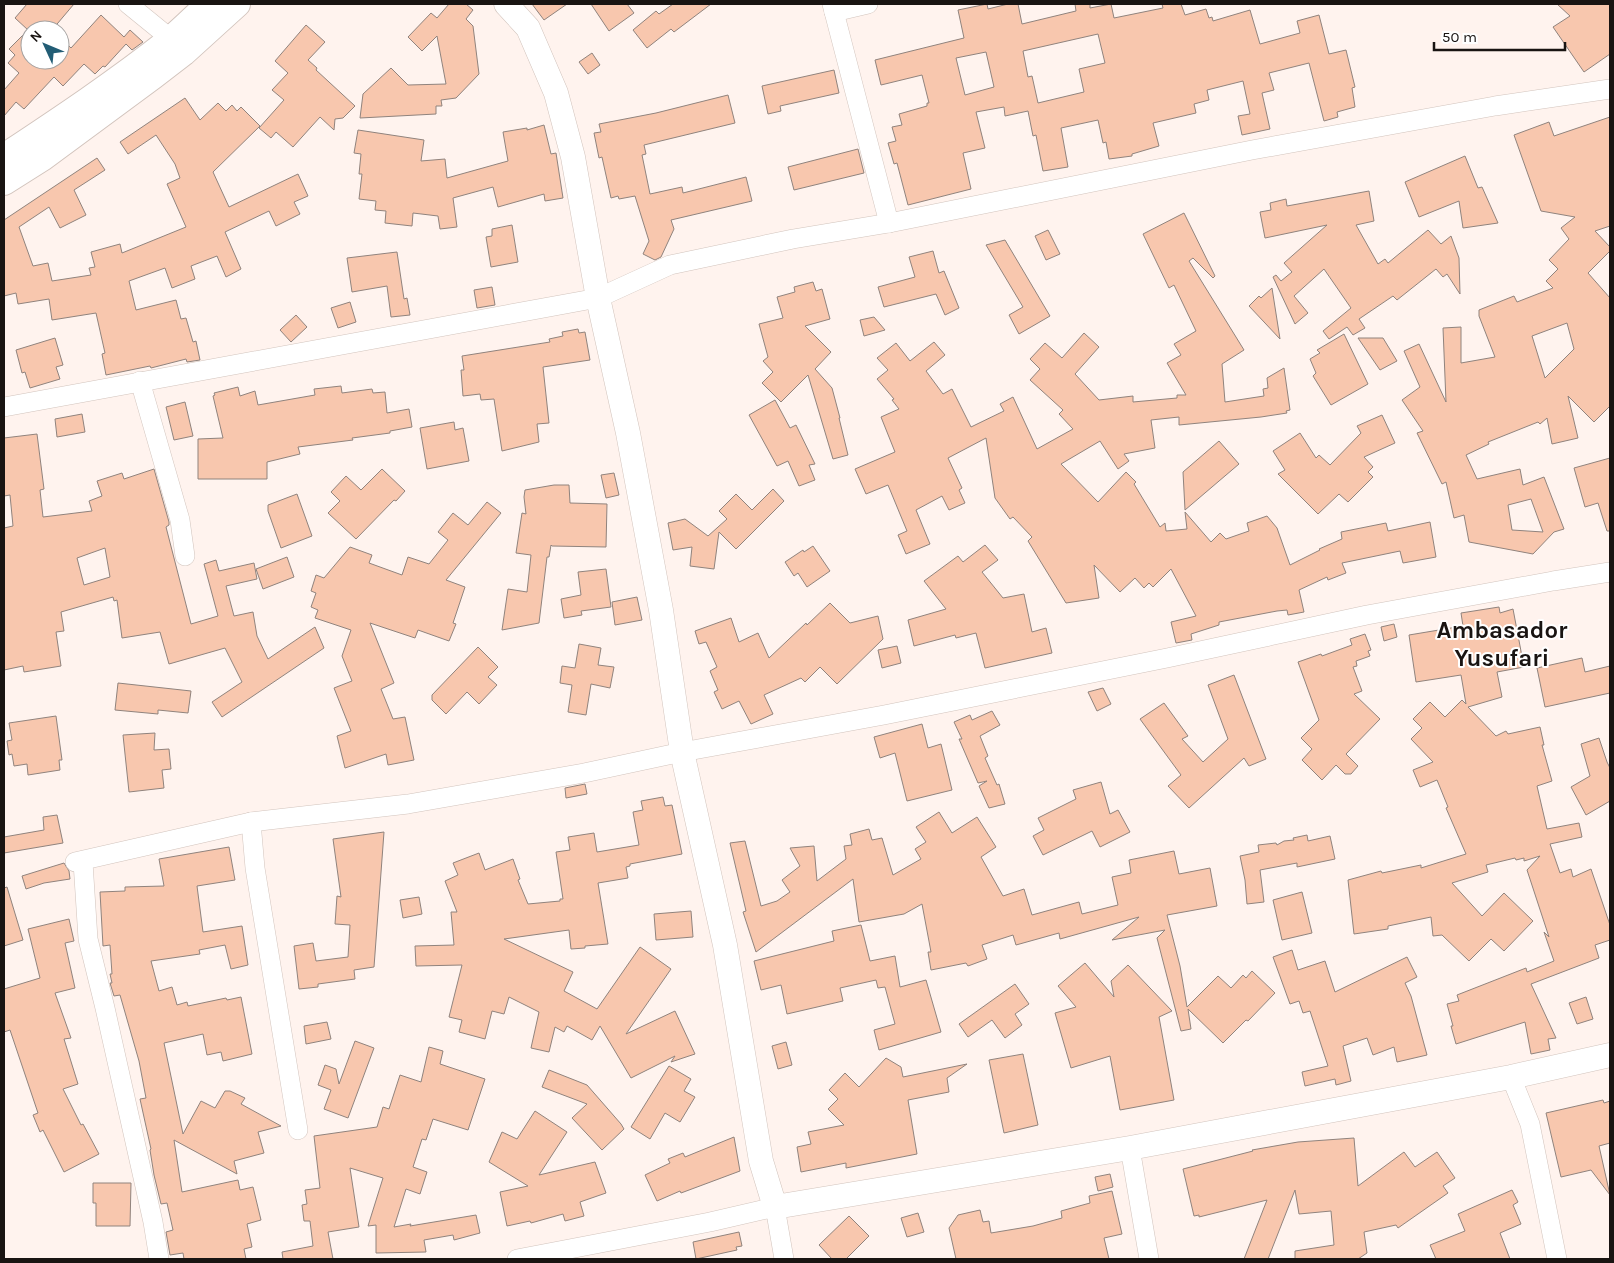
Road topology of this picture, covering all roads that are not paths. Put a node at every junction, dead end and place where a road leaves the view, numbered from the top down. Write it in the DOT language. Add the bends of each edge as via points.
graph roads {
  1 [pos="128,4"];
  2 [pos="209,4"];
  3 [pos="238,4"];
  4 [pos="506,4"];
  5 [pos="868,4"];
  6 [pos="833,8"];
  7 [pos="171,39"];
  8 [pos="1610,89"];
  9 [pos="4,157"];
  10 [pos="4,182"];
  11 [pos="888,223"];
  12 [pos="598,298"];
  13 [pos="140,381"];
  14 [pos="4,407"];
  15 [pos="185,556"];
  16 [pos="1610,572"];
  17 [pos="682,752"];
  18 [pos="252,822"];
  19 [pos="1610,1055"];
  20 [pos="1511,1077"];
  21 [pos="298,1130"];
  22 [pos="1130,1148"];
  23 [pos="775,1207"];
  24 [pos="159,1259"];
  25 [pos="517,1259"];
  26 [pos="784,1259"];
  27 [pos="1149,1259"];
  28 [pos="1557,1259"];
  1 -- 7 [label="street"];
  2 -- 7 [label="main road"];
  3 -- 10 [label="main road" via="153,76"];
  4 -- 12 [label="street" via="528,28 556,93 573,157"];
  5 -- 6 [label="street"];
  6 -- 11 [label="street"];
  7 -- 9 [label="main road" via="77,109"];
  8 -- 11 [label="street" via="1495,106 1252,150"];
  11 -- 12 [label="street" via="670,265"];
  12 -- 13 [label="street"];
  12 -- 17 [label="street" via="628,433 661,610"];
  13 -- 14 [label="street"];
  13 -- 15 [label="street" via="180,520"];
  16 -- 17 [label="street" via="1367,615 884,715"];
  17 -- 18 [label="street" via="408,804"];
  17 -- 23 [label="street" via="726,945 761,1160"];
  18 -- 21 [label="street" via="256,868"];
  18 -- 24 [label="street" via="79,862 88,939 106,1008"];
  19 -- 20 [label="street"];
  20 -- 22 [label="street"];
  20 -- 28 [label="street" via="1530,1124"];
  22 -- 23 [label="street"];
  22 -- 27 [label="street"];
  23 -- 25 [label="street"];
  23 -- 26 [label="street"];
}
